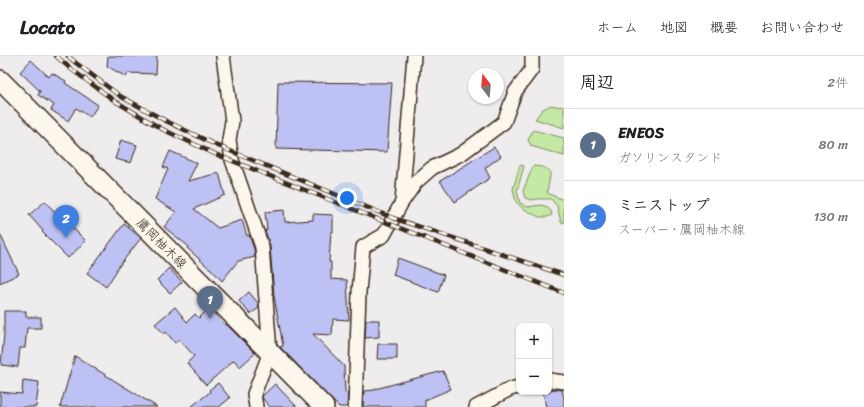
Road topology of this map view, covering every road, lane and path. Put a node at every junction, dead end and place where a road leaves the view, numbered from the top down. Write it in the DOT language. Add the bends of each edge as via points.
graph roads {
  1 [pos="223,56"];
  2 [pos="414,56"];
  3 [pos="532,56"];
  4 [pos="0,80"];
  5 [pos="402,202"];
  6 [pos="270,352"];
  7 [pos="552,380"];
  8 [pos="564,382"];
  9 [pos="516,388"];
  10 [pos="256,407"];
  11 [pos="324,407"];
  12 [pos="355,407"];
  13 [pos="476,407"];
  1 -- 6 [label="street" via="232,121 229,140 232,160 262,247"];
  2 -- 5 [label="street"];
  3 -- 5 [label="street" via="532,69 515,92 504,122 461,154 432,168 416,182"];
  4 -- 6 [label="main road, 鷹岡柚木線"];
  5 -- 12 [label="street" via="384,235 364,247 359,292"];
  6 -- 10 [label="street" via="254,394"];
  6 -- 11 [label="main road, 鷹岡柚木線"];
  7 -- 8 [label="street"];
  9 -- 13 [label="street"];
}
